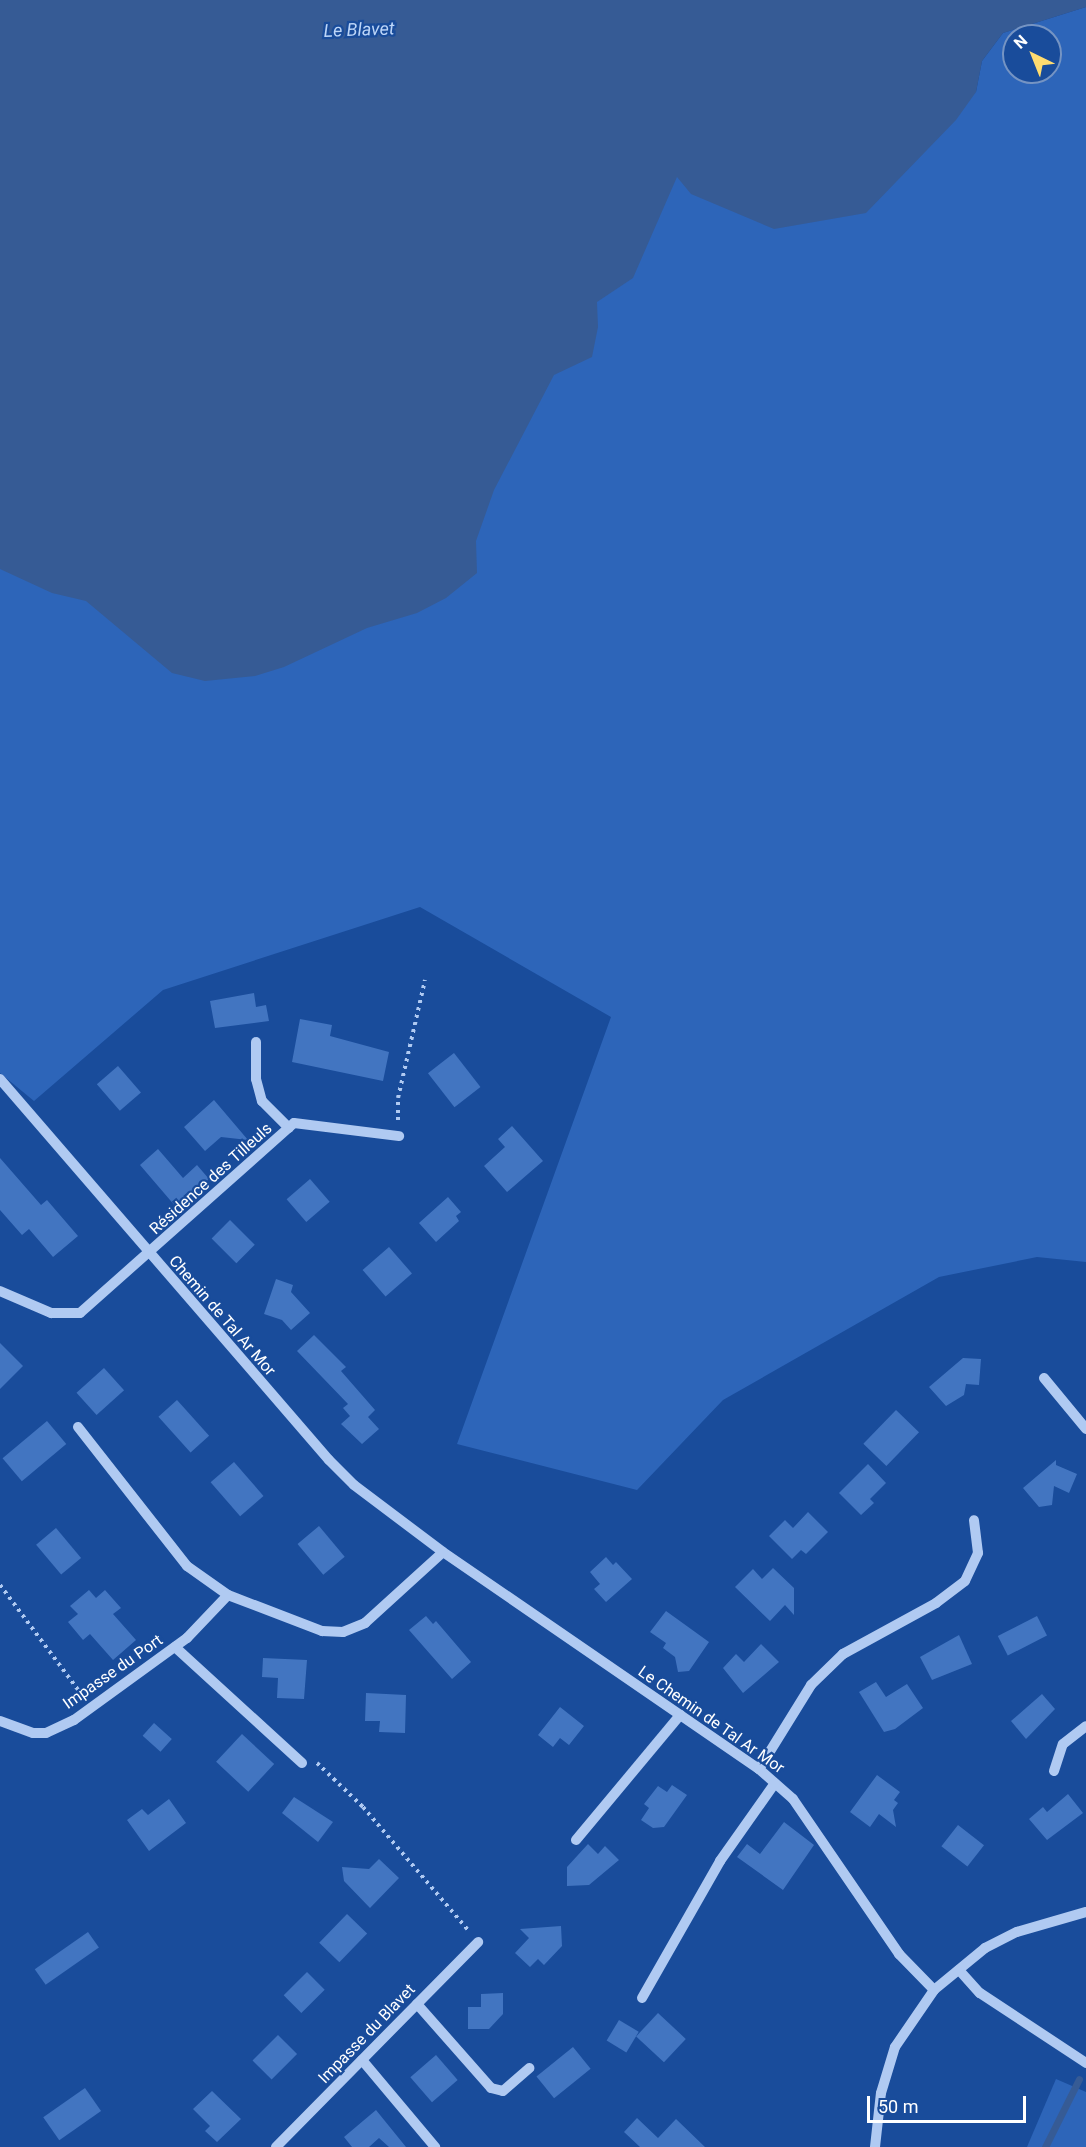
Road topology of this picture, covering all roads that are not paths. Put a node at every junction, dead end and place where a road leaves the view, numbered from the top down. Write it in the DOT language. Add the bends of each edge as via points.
graph roads {
  1 [pos="256,1042"];
  2 [pos="0,1079"];
  3 [pos="289,1128"];
  4 [pos="399,1136"];
  5 [pos="148,1255"];
  6 [pos="0,1291"];
  7 [pos="1044,1378"];
  8 [pos="78,1427"];
  9 [pos="1086,1429"];
  10 [pos="974,1520"];
  11 [pos="443,1552"];
  12 [pos="228,1595"];
  13 [pos="175,1647"];
  14 [pos="680,1715"];
  15 [pos="0,1720"];
  16 [pos="1086,1726"];
  17 [pos="305,1759"];
  18 [pos="759,1769"];
  19 [pos="1054,1772"];
  20 [pos="775,1783"];
  21 [pos="576,1840"];
  22 [pos="1086,1912"];
  23 [pos="478,1942"];
  24 [pos="959,1970"];
  25 [pos="934,1990"];
  26 [pos="642,1998"];
  27 [pos="417,2004"];
  28 [pos="362,2060"];
  29 [pos="1086,2063"];
  30 [pos="529,2068"];
  31 [pos="276,2147"];
  32 [pos="435,2147"];
  33 [pos="875,2147"];
  1 -- 3 [label="street" via="256,1079 262,1101"];
  2 -- 5 [label="street, Chemin de Tal Ar Mor"];
  3 -- 4 [label="street, Résidence des Tilleuls" via="294,1123"];
  3 -- 5 [label="street, Résidence des Tilleuls"];
  5 -- 6 [label="street, Résidence des Tilleuls" via="80,1313 51,1313"];
  5 -- 11 [label="street, Chemin de Tal Ar Mor" via="329,1460 354,1485"];
  7 -- 9 [label="street"];
  8 -- 12 [label="street" via="187,1566"];
  10 -- 18 [label="street" via="978,1553 965,1581 936,1604 843,1654 811,1685"];
  11 -- 12 [label="street" via="365,1623 343,1632 322,1631"];
  11 -- 14 [label="street, Le Chemin de Tal Ar Mor"];
  12 -- 13 [label="street, Impasse du Port"];
  13 -- 15 [label="street, Impasse du Port" via="91,1708 46,1733 21,1731"];
  13 -- 17 [label="street"];
  14 -- 18 [label="street, Le Chemin de Tal Ar Mor"];
  14 -- 21 [label="street"];
  16 -- 19 [label="street" via="1063,1744"];
  18 -- 20 [label="street, Le Chemin de Tal Ar Mor"];
  20 -- 25 [label="street, Le Chemin de Tal Ar Mor" via="794,1799 899,1954"];
  20 -- 26 [label="street" via="720,1861"];
  22 -- 24 [label="street" via="1017,1932 985,1948"];
  23 -- 27 [label="street, Impasse du Blavet"];
  24 -- 25 [label="street"];
  24 -- 29 [label="street" via="988,1999"];
  25 -- 33 [label="street" via="895,2047 881,2093"];
  27 -- 28 [label="street, Impasse du Blavet"];
  27 -- 30 [label="street" via="491,2088 503,2091"];
  28 -- 31 [label="street, Impasse du Blavet"];
  28 -- 32 [label="street"];
}
